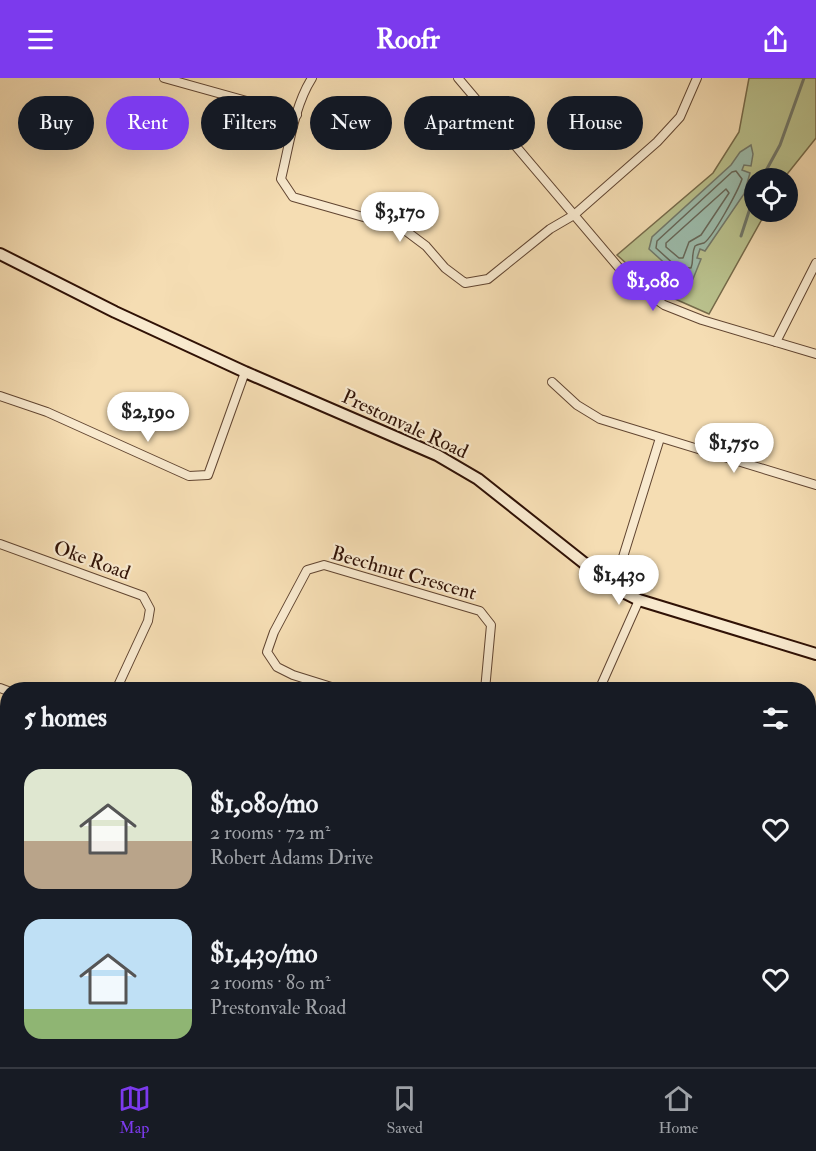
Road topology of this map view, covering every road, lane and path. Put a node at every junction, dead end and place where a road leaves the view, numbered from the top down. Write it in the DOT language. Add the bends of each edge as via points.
graph roads {
  1 [pos="164,78"];
  2 [pos="312,78"];
  3 [pos="458,78"];
  4 [pos="697,78"];
  5 [pos="227,96"];
  6 [pos="298,113"];
  7 [pos="288,150"];
  8 [pos="574,215"];
  9 [pos="0,254"];
  10 [pos="816,263"];
  11 [pos="776,342"];
  12 [pos="816,354"];
  13 [pos="245,372"];
  14 [pos="552,382"];
  15 [pos="0,396"];
  16 [pos="660,438"];
  17 [pos="816,485"];
  18 [pos="0,544"];
  19 [pos="614,586"];
  20 [pos="639,600"];
  21 [pos="816,654"];
  22 [pos="120,682"];
  23 [pos="315,682"];
  24 [pos="486,682"];
  25 [pos="603,682"];
  1 -- 5 [label="street"];
  2 -- 6 [label="street"];
  3 -- 8 [label="street"];
  4 -- 8 [label="street" via="680,117"];
  7 -- 8 [label="street" via="281,179 292,197 402,228 465,283 488,279 550,229"];
  8 -- 11 [label="street" via="631,282 664,305"];
  9 -- 13 [label="street, Prestonvale Road"];
  10 -- 11 [label="street"];
  11 -- 12 [label="street"];
  13 -- 15 [label="street" via="208,475 189,476 47,412"];
  13 -- 19 [label="street, Prestonvale Road" via="415,444 461,468"];
  14 -- 16 [label="street" via="600,419"];
  16 -- 17 [label="street"];
  16 -- 19 [label="street"];
  18 -- 22 [label="street, Oke Road" via="143,596 150,609 148,621"];
  19 -- 20 [label="street, Prestonvale Road"];
  20 -- 21 [label="street, Prestonvale Road"];
  20 -- 25 [label="street"];
  23 -- 24 [label="street, Beechnut Crescent" via="277,667 267,652 307,570 324,565 480,611 491,625"];
}
